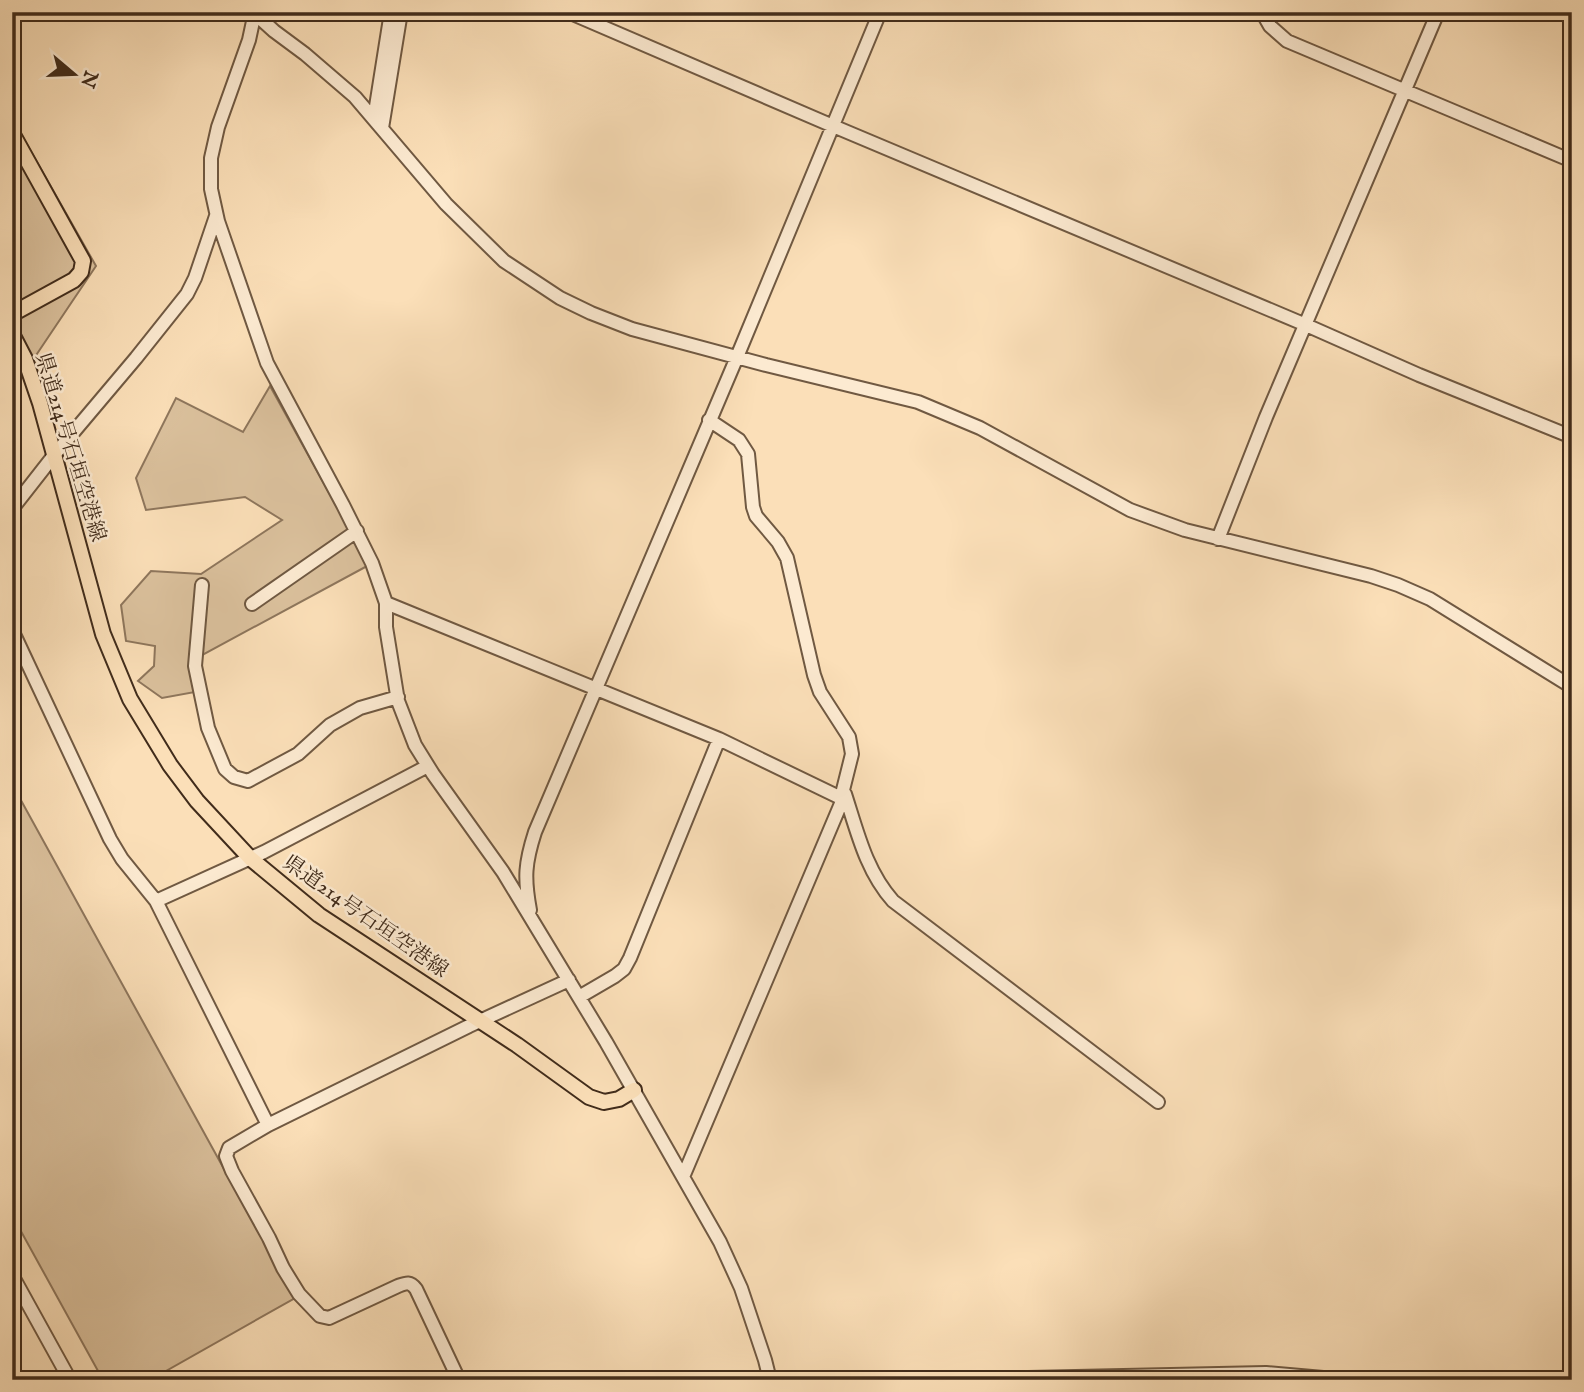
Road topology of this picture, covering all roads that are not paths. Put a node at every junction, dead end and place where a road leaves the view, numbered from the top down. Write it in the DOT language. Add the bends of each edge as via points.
graph roads {
  1 [pos="391,12"];
  2 [pos="401,12"];
  3 [pos="568,12"];
  4 [pos="880,12"];
  5 [pos="1262,12"];
  6 [pos="1438,12"];
  7 [pos="254,13"];
  8 [pos="1405,91"];
  9 [pos="378,124"];
  10 [pos="833,126"];
  11 [pos="12,133"];
  12 [pos="1572,161"];
  13 [pos="217,213"];
  14 [pos="12,314"];
  15 [pos="1306,325"];
  16 [pos="12,334"];
  17 [pos="737,357"];
  18 [pos="709,420"];
  19 [pos="1572,437"];
  20 [pos="55,454"];
  21 [pos="12,509"];
  22 [pos="356,531"];
  23 [pos="1218,539"];
  24 [pos="202,584"];
  25 [pos="386,603"];
  26 [pos="252,604"];
  27 [pos="12,630"];
  28 [pos="1572,687"];
  29 [pos="595,688"];
  30 [pos="398,697"];
  31 [pos="719,739"];
  32 [pos="428,766"];
  33 [pos="843,796"];
  34 [pos="250,858"];
  35 [pos="156,901"];
  36 [pos="533,920"];
  37 [pos="569,980"];
  38 [pos="579,997"];
  39 [pos="481,1021"];
  40 [pos="634,1090"];
  41 [pos="1158,1102"];
  42 [pos="268,1125"];
  43 [pos="683,1177"];
  44 [pos="12,1275"];
  45 [pos="70,1380"];
  46 [pos="460,1380"];
  47 [pos="770,1380"];
  48 [pos="925,1380"];
  49 [pos="1346,1380"];
  1 -- 9 [label="street"];
  2 -- 9 [label="street"];
  3 -- 10 [label="street"];
  4 -- 10 [label="street"];
  5 -- 8 [label="street" via="1287,40"];
  6 -- 8 [label="street"];
  7 -- 9 [label="street" via="355,97"];
  7 -- 13 [label="street" via="211,158"];
  8 -- 12 [label="street"];
  8 -- 15 [label="street"];
  9 -- 17 [label="street" via="462,221 504,261 559,298 632,329"];
  10 -- 15 [label="street"];
  10 -- 17 [label="street"];
  11 -- 14 [label="main road" via="83,261 74,280"];
  13 -- 20 [label="street" via="187,294"];
  13 -- 22 [label="street" via="267,363"];
  15 -- 19 [label="street"];
  15 -- 23 [label="street"];
  16 -- 20 [label="main road, 県道214号石垣空港線" via="37,392"];
  17 -- 18 [label="street"];
  17 -- 23 [label="street" via="941,411 1130,510"];
  18 -- 29 [label="street"];
  18 -- 33 [label="street" via="739,440 748,454 756,516 787,558 814,675 849,737 852,754"];
  20 -- 21 [label="street"];
  20 -- 34 [label="main road, 県道214号石垣空港線" via="103,634 130,699 197,801"];
  22 -- 25 [label="street"];
  22 -- 26 [label="street"];
  23 -- 28 [label="street" via="1398,585 1430,599"];
  24 -- 30 [label="street" via="195,666 208,728 225,769 234,777 248,781 298,754 330,724 360,708"];
  25 -- 29 [label="street"];
  25 -- 30 [label="street"];
  27 -- 35 [label="street" via="110,839"];
  29 -- 31 [label="street"];
  29 -- 36 [label="street" via="529,852 526,886"];
  30 -- 32 [label="street" via="415,745"];
  31 -- 33 [label="street"];
  31 -- 38 [label="street" via="630,958 615,976"];
  32 -- 34 [label="street"];
  32 -- 36 [label="street"];
  33 -- 41 [label="street" via="870,867 893,901"];
  33 -- 43 [label="street"];
  34 -- 35 [label="street"];
  34 -- 39 [label="main road, 県道214号石垣空港線" via="319,915"];
  35 -- 42 [label="street"];
  36 -- 37 [label="street"];
  37 -- 38 [label="street"];
  37 -- 39 [label="street"];
  38 -- 40 [label="street"];
  39 -- 40 [label="main road, 県道214号石垣空港線" via="589,1097 619,1099"];
  39 -- 42 [label="street"];
  40 -- 43 [label="street"];
  42 -- 46 [label="street" via="229,1148 226,1156 299,1294 320,1316 329,1318 410,1283"];
  43 -- 47 [label="street" via="741,1288"];
  44 -- 45 [label="street"];
  48 -- 49 [label="street" via="1266,1373"];
}
